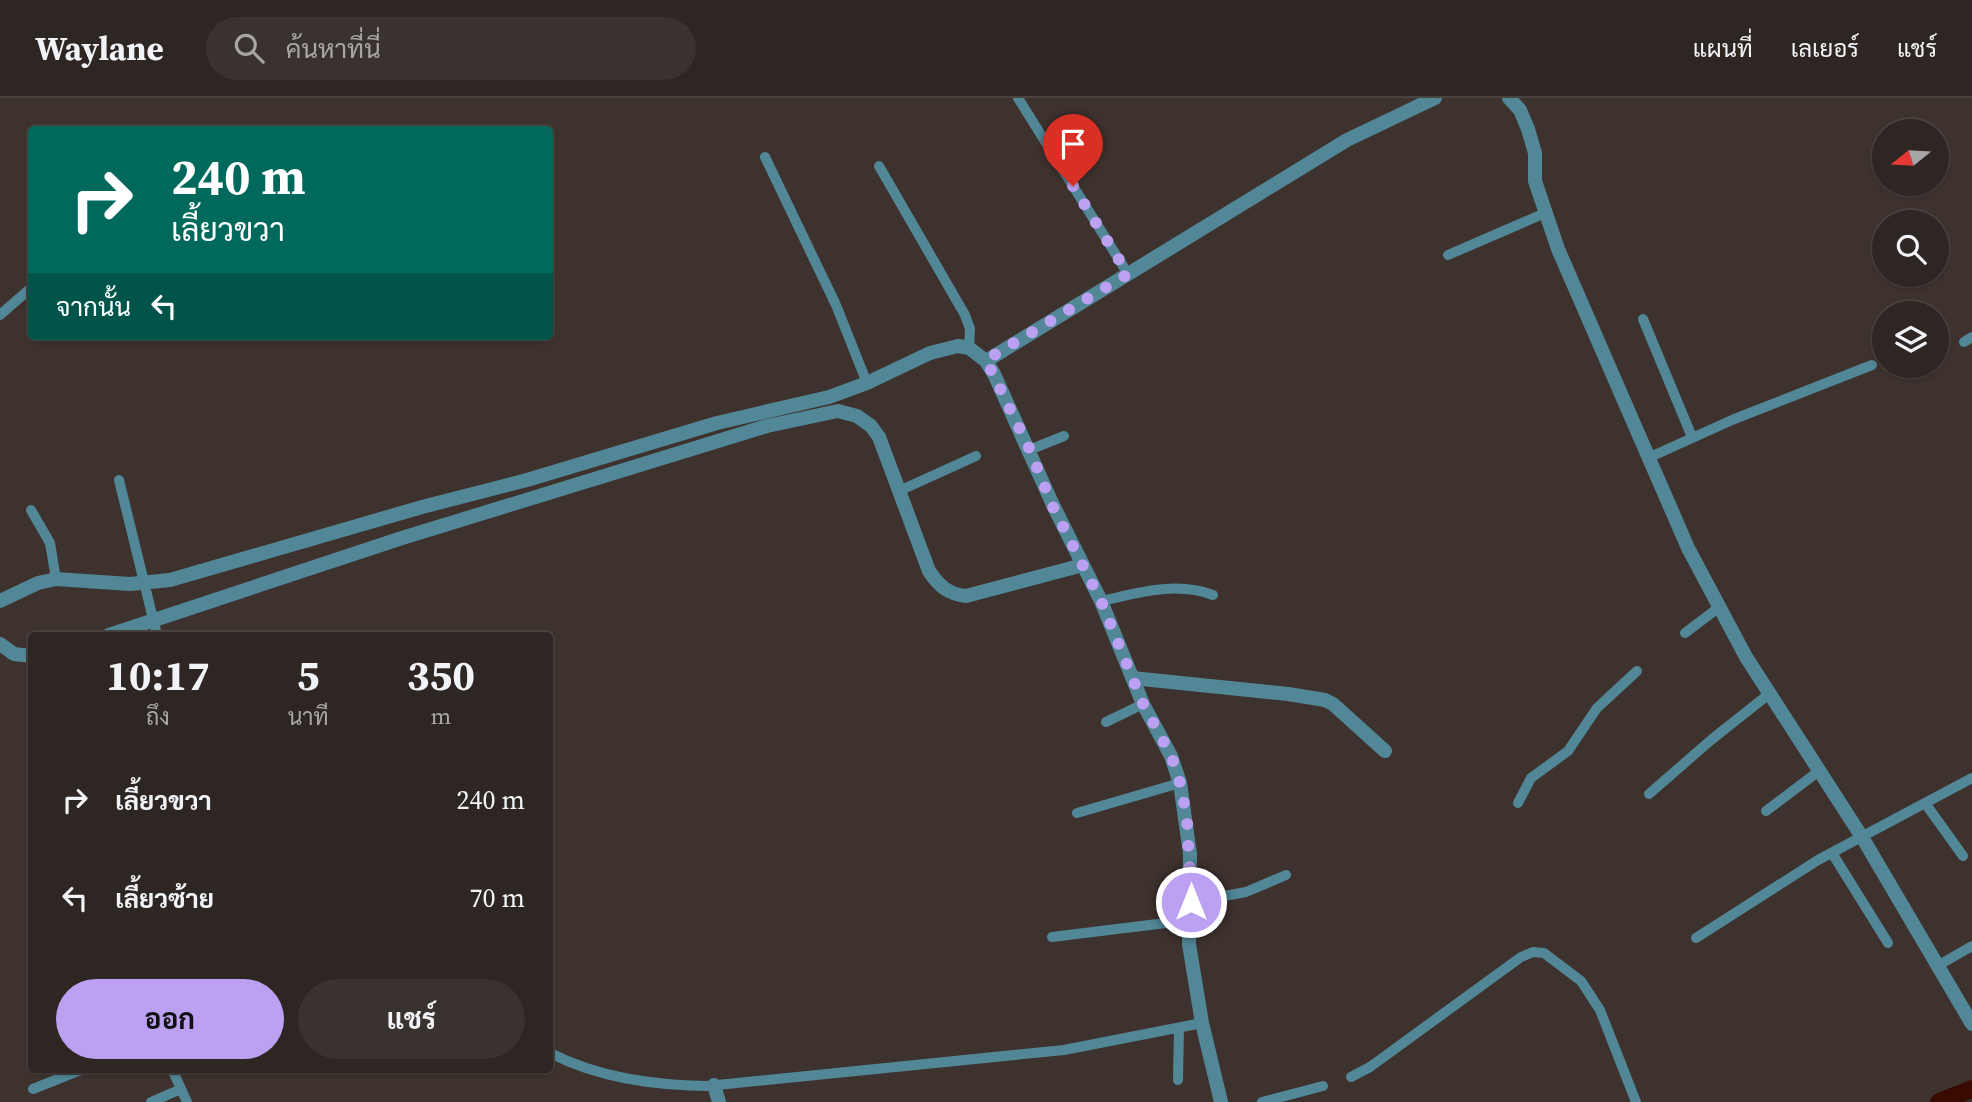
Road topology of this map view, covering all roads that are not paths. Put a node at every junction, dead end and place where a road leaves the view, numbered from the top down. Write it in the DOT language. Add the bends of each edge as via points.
graph roads {
  1 [pos="1018,98"];
  2 [pos="1434,98"];
  3 [pos="1509,98"];
  4 [pos="765,158"];
  5 [pos="878,166"];
  6 [pos="1545,213"];
  7 [pos="1448,255"];
  8 [pos="1128,274"];
  9 [pos="28,290"];
  10 [pos="0,315"];
  11 [pos="1643,319"];
  12 [pos="969,348"];
  13 [pos="986,360"];
  14 [pos="1872,365"];
  15 [pos="867,383"];
  16 [pos="1064,436"];
  17 [pos="1692,437"];
  18 [pos="1030,450"];
  19 [pos="976,456"];
  20 [pos="1648,458"];
  21 [pos="119,481"];
  22 [pos="899,491"];
  23 [pos="31,510"];
  24 [pos="1083,565"];
  25 [pos="56,579"];
  26 [pos="143,583"];
  27 [pos="1213,595"];
  28 [pos="1,599"];
  29 [pos="1101,601"];
  30 [pos="1718,608"];
  31 [pos="152,620"];
  32 [pos="118,632"];
  33 [pos="156,632"];
  34 [pos="1685,633"];
  35 [pos="0,644"];
  36 [pos="28,656"];
  37 [pos="1637,671"];
  38 [pos="1132,678"];
  39 [pos="1769,694"];
  40 [pos="1143,704"];
  41 [pos="1106,722"];
  42 [pos="1385,751"];
  43 [pos="1819,771"];
  44 [pos="1972,778"];
  45 [pos="1180,783"];
  46 [pos="1649,794"];
  47 [pos="1518,803"];
  48 [pos="1925,803"];
  49 [pos="1766,811"];
  50 [pos="1077,813"];
  51 [pos="1862,836"];
  52 [pos="1832,853"];
  53 [pos="1963,856"];
  54 [pos="1286,875"];
  55 [pos="1191,902"];
  56 [pos="1190,920"];
  57 [pos="1052,937"];
  58 [pos="1696,939"];
  59 [pos="1888,943"];
  60 [pos="1972,946"];
  61 [pos="1939,965"];
  62 [pos="1202,1023"];
  63 [pos="1972,1024"];
  64 [pos="1179,1028"];
  65 [pos="553,1054"];
  66 [pos="73,1073"];
  67 [pos="174,1073"];
  68 [pos="1351,1077"];
  69 [pos="1178,1080"];
  70 [pos="714,1085"];
  71 [pos="1323,1086"];
  72 [pos="33,1089"];
  73 [pos="181,1089"];
  74 [pos="151,1102"];
  75 [pos="187,1102"];
  76 [pos="719,1102"];
  77 [pos="1221,1102"];
  78 [pos="1262,1102"];
  79 [pos="1636,1102"];
  1 -- 8 [label="lane"];
  2 -- 8 [label="street" via="1347,140"];
  3 -- 6 [label="street" via="1528,129"];
  4 -- 15 [label="lane"];
  5 -- 12 [label="lane" via="965,315"];
  6 -- 7 [label="lane"];
  6 -- 20 [label="street"];
  8 -- 13 [label="street"];
  9 -- 10 [label="lane"];
  11 -- 17 [label="lane"];
  12 -- 13 [label="street"];
  12 -- 15 [label="street" via="930,353"];
  13 -- 18 [label="street"];
  14 -- 17 [label="lane"];
  15 -- 26 [label="street" via="170,580"];
  16 -- 18 [label="lane"];
  17 -- 20 [label="lane"];
  18 -- 24 [label="street"];
  19 -- 22 [label="lane"];
  20 -- 30 [label="street"];
  21 -- 26 [label="lane"];
  22 -- 24 [label="street" via="929,571 952,594 967,596"];
  22 -- 31 [label="street" via="871,426 848,413 821,413 402,538"];
  23 -- 25 [label="lane" via="50,543"];
  24 -- 29 [label="street"];
  25 -- 26 [label="street"];
  25 -- 28 [label="street"];
  26 -- 31 [label="lane"];
  27 -- 29 [label="lane" via="1171,588"];
  29 -- 38 [label="street"];
  30 -- 34 [label="lane"];
  30 -- 39 [label="street"];
  31 -- 32 [label="street"];
  31 -- 33 [label="lane"];
  35 -- 36 [label="street" via="14,654"];
  37 -- 47 [label="lane" via="1597,708 1568,751 1531,778"];
  38 -- 40 [label="street"];
  38 -- 42 [label="street" via="1325,700"];
  39 -- 43 [label="street"];
  39 -- 46 [label="lane"];
  40 -- 41 [label="lane"];
  40 -- 45 [label="street" via="1171,755"];
  43 -- 49 [label="lane"];
  43 -- 51 [label="street"];
  44 -- 48 [label="lane"];
  45 -- 50 [label="lane"];
  45 -- 55 [label="street" via="1187,819"];
  48 -- 51 [label="lane"];
  48 -- 53 [label="lane"];
  51 -- 52 [label="lane"];
  51 -- 61 [label="street"];
  52 -- 58 [label="lane"];
  52 -- 59 [label="lane"];
  54 -- 55 [label="lane" via="1233,895"];
  55 -- 56 [label="street"];
  56 -- 57 [label="lane"];
  56 -- 62 [label="street" via="1189,944"];
  60 -- 61 [label="lane"];
  61 -- 63 [label="street"];
  62 -- 64 [label="lane"];
  62 -- 77 [label="street"];
  64 -- 69 [label="lane"];
  64 -- 70 [label="lane" via="1064,1050"];
  65 -- 70 [label="lane" via="590,1070 630,1079"];
  66 -- 72 [label="lane"];
  67 -- 73 [label="lane"];
  68 -- 79 [label="lane" via="1370,1068 1521,957 1545,953 1581,981 1600,1010"];
  70 -- 76 [label="street"];
  71 -- 78 [label="lane"];
  73 -- 74 [label="lane"];
  73 -- 75 [label="lane"];
}
